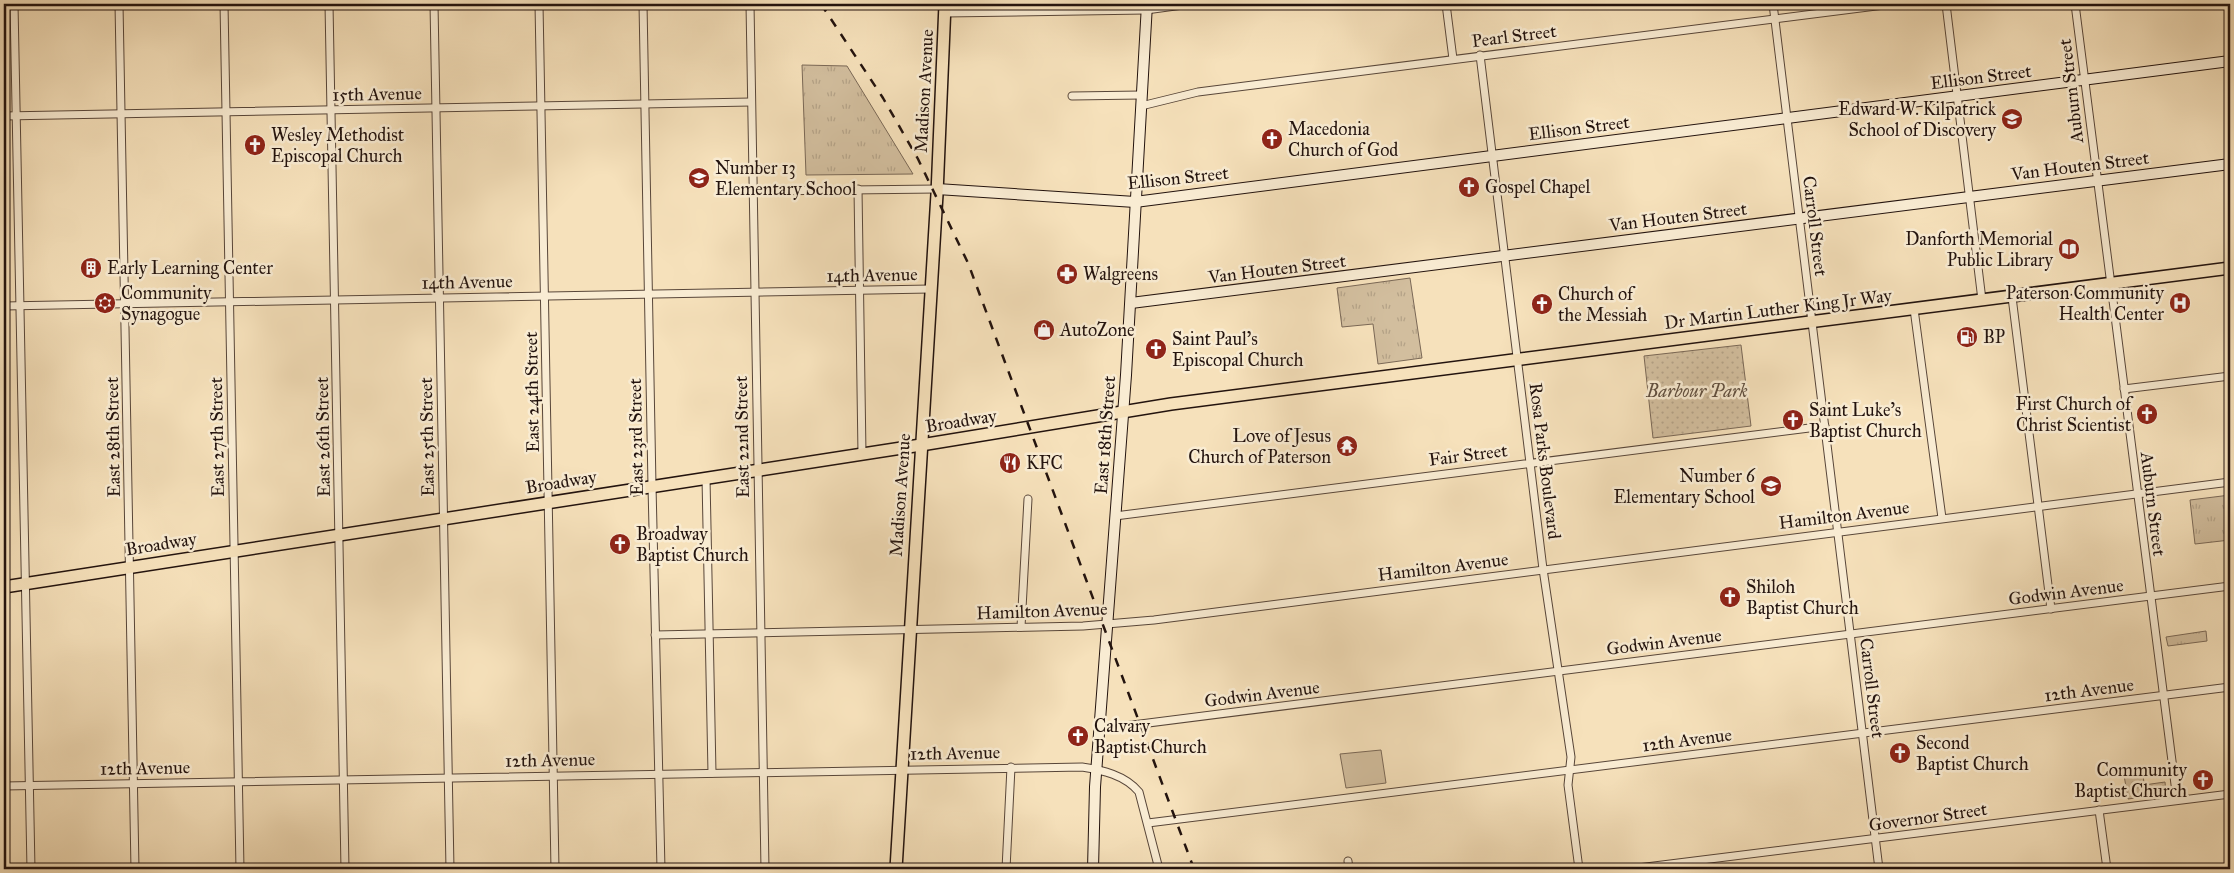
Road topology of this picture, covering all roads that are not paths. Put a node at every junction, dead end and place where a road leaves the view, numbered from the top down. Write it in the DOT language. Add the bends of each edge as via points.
graph roads {
  1 [pos="14,4"];
  2 [pos="119,4"];
  3 [pos="224,4"];
  4 [pos="329,4"];
  5 [pos="434,4"];
  6 [pos="539,4"];
  7 [pos="644,4"];
  8 [pos="750,4"];
  9 [pos="1190,4"];
  10 [pos="1446,4"];
  11 [pos="1773,4"];
  12 [pos="1892,4"];
  13 [pos="1946,4"];
  14 [pos="2075,4"];
  15 [pos="1146,7"];
  16 [pos="945,9"];
  17 [pos="1775,18"];
  18 [pos="1480,55"];
  19 [pos="1453,59"];
  20 [pos="2228,60"];
  21 [pos="2084,80"];
  22 [pos="1141,95"];
  23 [pos="1072,96"];
  24 [pos="1958,96"];
  25 [pos="751,102"];
  26 [pos="645,104"];
  27 [pos="541,106"];
  28 [pos="1140,106"];
  29 [pos="436,108"];
  30 [pos="330,110"];
  31 [pos="226,112"];
  32 [pos="121,114"];
  33 [pos="4,116"];
  34 [pos="16,116"];
  35 [pos="1786,118"];
  36 [pos="1492,155"];
  37 [pos="2230,164"];
  38 [pos="2096,181"];
  39 [pos="858,189"];
  40 [pos="937,189"];
  41 [pos="753,191"];
  42 [pos="1970,197"];
  43 [pos="1135,202"];
  44 [pos="1798,218"];
  45 [pos="1504,256"];
  46 [pos="2230,268"];
  47 [pos="2110,284"];
  48 [pos="930,289"];
  49 [pos="860,290"];
  50 [pos="755,292"];
  51 [pos="650,294"];
  52 [pos="545,296"];
  53 [pos="2012,297"];
  54 [pos="440,298"];
  55 [pos="335,300"];
  56 [pos="1982,300"];
  57 [pos="229,302"];
  58 [pos="1130,303"];
  59 [pos="125,304"];
  60 [pos="20,305"];
  61 [pos="4,306"];
  62 [pos="1914,309"];
  63 [pos="1812,322"];
  64 [pos="1517,360"];
  65 [pos="2230,376"];
  66 [pos="2124,389"];
  67 [pos="1123,412"];
  68 [pos="1825,426"];
  69 [pos="921,445"];
  70 [pos="862,454"];
  71 [pos="1530,462"];
  72 [pos="758,470"];
  73 [pos="706,478"];
  74 [pos="2230,482"];
  75 [pos="652,486"];
  76 [pos="2137,494"];
  77 [pos="1028,499"];
  78 [pos="549,502"];
  79 [pos="2038,506"];
  80 [pos="1115,516"];
  81 [pos="444,518"];
  82 [pos="1942,518"];
  83 [pos="1838,531"];
  84 [pos="340,534"];
  85 [pos="234,551"];
  86 [pos="131,567"];
  87 [pos="1543,569"];
  88 [pos="25,583"];
  89 [pos="2230,586"];
  90 [pos="4,587"];
  91 [pos="2150,596"];
  92 [pos="2051,609"];
  93 [pos="1108,624"];
  94 [pos="1021,627"];
  95 [pos="910,630"];
  96 [pos="761,633"];
  97 [pos="710,634"];
  98 [pos="1850,634"];
  99 [pos="656,635"];
  100 [pos="1557,671"];
  101 [pos="2230,687"];
  102 [pos="2163,696"];
  103 [pos="1101,729"];
  104 [pos="1862,733"];
  105 [pos="1011,767"];
  106 [pos="902,769"];
  107 [pos="1097,769"];
  108 [pos="1570,770"];
  109 [pos="712,772"];
  110 [pos="763,772"];
  111 [pos="659,773"];
  112 [pos="553,775"];
  113 [pos="449,778"];
  114 [pos="343,780"];
  115 [pos="238,782"];
  116 [pos="134,784"];
  117 [pos="29,785"];
  118 [pos="4,786"];
  119 [pos="2230,794"];
  120 [pos="2176,800"];
  121 [pos="2099,810"];
  122 [pos="1148,823"];
  123 [pos="1876,839"];
  124 [pos="1348,861"];
  125 [pos="31,869"];
  126 [pos="135,869"];
  127 [pos="240,869"];
  128 [pos="346,869"];
  129 [pos="450,869"];
  130 [pos="555,869"];
  131 [pos="661,869"];
  132 [pos="765,869"];
  133 [pos="896,869"];
  134 [pos="1006,869"];
  135 [pos="1092,869"];
  136 [pos="1159,869"];
  137 [pos="1349,869"];
  138 [pos="1579,869"];
  139 [pos="1630,869"];
  140 [pos="1879,869"];
  141 [pos="2106,869"];
  1 -- 34 [label="street"];
  2 -- 32 [label="street, East 28th Street"];
  3 -- 31 [label="street, East 27th Street"];
  4 -- 30 [label="street, East 26th Street"];
  5 -- 29 [label="street, East 25th Street"];
  6 -- 27 [label="street, East 24th Street"];
  7 -- 26 [label="street, East 23rd Street"];
  8 -- 25 [label="street, East 22nd Street"];
  9 -- 15 [label="street"];
  10 -- 19 [label="street"];
  11 -- 17 [label="street, Carroll Street"];
  12 -- 17 [label="street, Pearl Street"];
  13 -- 24 [label="street"];
  14 -- 21 [label="street, Auburn Street"];
  15 -- 16 [label="street"];
  15 -- 22 [label="street, East 18th Street"];
  16 -- 40 [label="main road, Madison Avenue"];
  17 -- 18 [label="street, Pearl Street"];
  17 -- 35 [label="street, Carroll Street"];
  18 -- 19 [label="street, Pearl Street"];
  18 -- 36 [label="street, Rosa Parks Boulevard"];
  19 -- 28 [label="street, Pearl Street" via="1198,92"];
  20 -- 21 [label="street, Ellison Street"];
  21 -- 24 [label="street, Ellison Street"];
  21 -- 38 [label="street, Auburn Street"];
  22 -- 23 [label="street"];
  22 -- 28 [label="street, East 18th Street"];
  24 -- 35 [label="street, Ellison Street"];
  24 -- 42 [label="street"];
  25 -- 26 [label="street, 15th Avenue"];
  25 -- 41 [label="street, East 22nd Street"];
  26 -- 27 [label="street, 15th Avenue"];
  26 -- 51 [label="street, East 23rd Street"];
  27 -- 29 [label="street, 15th Avenue"];
  27 -- 52 [label="street, East 24th Street"];
  28 -- 43 [label="street, East 18th Street"];
  29 -- 30 [label="street, 15th Avenue"];
  29 -- 54 [label="street, East 25th Street"];
  30 -- 31 [label="street, 15th Avenue"];
  30 -- 55 [label="street, East 26th Street"];
  31 -- 32 [label="street, 15th Avenue"];
  31 -- 57 [label="street, East 27th Street"];
  32 -- 34 [label="street, 15th Avenue"];
  32 -- 59 [label="street, East 28th Street"];
  33 -- 34 [label="street, 15th Avenue"];
  34 -- 60 [label="street"];
  35 -- 36 [label="street, Ellison Street"];
  35 -- 44 [label="street, Carroll Street"];
  36 -- 43 [label="street, Ellison Street"];
  36 -- 45 [label="street, Rosa Parks Boulevard"];
  37 -- 38 [label="street, Van Houten Street"];
  38 -- 42 [label="street, Van Houten Street"];
  38 -- 47 [label="street, Auburn Street"];
  39 -- 40 [label="street"];
  39 -- 41 [label="street"];
  39 -- 49 [label="street"];
  40 -- 43 [label="street, Ellison Street"];
  40 -- 48 [label="main road, Madison Avenue"];
  41 -- 50 [label="street, East 22nd Street"];
  42 -- 44 [label="street, Van Houten Street"];
  42 -- 56 [label="street"];
  43 -- 58 [label="street, East 18th Street"];
  44 -- 45 [label="street, Van Houten Street"];
  44 -- 63 [label="street, Carroll Street"];
  45 -- 58 [label="street, Van Houten Street"];
  45 -- 64 [label="street, Rosa Parks Boulevard"];
  46 -- 47 [label="main road, Dr Martin Luther King Jr Way"];
  47 -- 53 [label="main road, Dr Martin Luther King Jr Way"];
  47 -- 66 [label="street, Auburn Street"];
  48 -- 49 [label="street, 14th Avenue"];
  48 -- 69 [label="main road, Madison Avenue"];
  49 -- 50 [label="street, 14th Avenue"];
  49 -- 70 [label="street"];
  50 -- 51 [label="street, 14th Avenue"];
  50 -- 72 [label="street, East 22nd Street"];
  51 -- 52 [label="street, 14th Avenue"];
  51 -- 75 [label="street, East 23rd Street"];
  52 -- 54 [label="street, 14th Avenue"];
  52 -- 78 [label="street, East 24th Street"];
  53 -- 56 [label="main road, Dr Martin Luther King Jr Way"];
  53 -- 79 [label="street"];
  54 -- 55 [label="street, 14th Avenue"];
  54 -- 81 [label="street, East 25th Street"];
  55 -- 57 [label="street, 14th Avenue"];
  55 -- 84 [label="street, East 26th Street"];
  56 -- 62 [label="main road, Dr Martin Luther King Jr Way"];
  57 -- 59 [label="street, 14th Avenue"];
  57 -- 85 [label="street, East 27th Street"];
  58 -- 67 [label="street, East 18th Street"];
  59 -- 60 [label="street, 14th Avenue"];
  59 -- 86 [label="street, East 28th Street"];
  60 -- 61 [label="street, 14th Avenue"];
  60 -- 88 [label="street"];
  62 -- 63 [label="main road, Dr Martin Luther King Jr Way"];
  62 -- 82 [label="street"];
  63 -- 64 [label="main road, Dr Martin Luther King Jr Way"];
  63 -- 68 [label="street, Carroll Street"];
  64 -- 67 [label="main road, Dr Martin Luther King Jr Way"];
  64 -- 71 [label="street, Rosa Parks Boulevard"];
  65 -- 66 [label="street"];
  66 -- 76 [label="street, Auburn Street"];
  67 -- 69 [label="main road, Broadway"];
  67 -- 80 [label="street, East 18th Street"];
  68 -- 71 [label="street, Fair Street"];
  68 -- 83 [label="street, Carroll Street"];
  69 -- 70 [label="main road, Broadway"];
  69 -- 95 [label="main road, Madison Avenue"];
  70 -- 72 [label="main road, Broadway"];
  71 -- 80 [label="street, Fair Street"];
  71 -- 87 [label="street, Rosa Parks Boulevard"];
  72 -- 73 [label="main road, Broadway"];
  72 -- 96 [label="street, East 22nd Street"];
  73 -- 75 [label="main road, Broadway"];
  73 -- 97 [label="street"];
  74 -- 76 [label="street, Hamilton Avenue"];
  75 -- 78 [label="main road, Broadway"];
  75 -- 99 [label="street, East 23rd Street"];
  76 -- 79 [label="street, Hamilton Avenue"];
  76 -- 91 [label="street, Auburn Street"];
  77 -- 94 [label="street"];
  78 -- 81 [label="main road, Broadway"];
  78 -- 112 [label="street, East 24th Street"];
  79 -- 82 [label="street, Hamilton Avenue"];
  79 -- 92 [label="street"];
  80 -- 93 [label="street, East 18th Street"];
  81 -- 84 [label="main road, Broadway"];
  81 -- 113 [label="street, East 25th Street"];
  82 -- 83 [label="street, Hamilton Avenue"];
  83 -- 87 [label="street, Hamilton Avenue"];
  83 -- 98 [label="street, Carroll Street"];
  84 -- 85 [label="main road, Broadway"];
  84 -- 114 [label="street, East 26th Street"];
  85 -- 86 [label="main road, Broadway"];
  85 -- 115 [label="street, East 27th Street"];
  86 -- 88 [label="main road, Broadway"];
  86 -- 116 [label="street, East 28th Street"];
  87 -- 93 [label="street, Hamilton Avenue"];
  87 -- 100 [label="street, Rosa Parks Boulevard"];
  88 -- 90 [label="main road, Broadway"];
  88 -- 117 [label="street"];
  89 -- 91 [label="street, Godwin Avenue"];
  91 -- 92 [label="street, Godwin Avenue"];
  91 -- 102 [label="street, Auburn Street"];
  92 -- 98 [label="street, Godwin Avenue"];
  93 -- 94 [label="street, Hamilton Avenue"];
  93 -- 103 [label="street, East 18th Street"];
  94 -- 95 [label="street, Hamilton Avenue"];
  95 -- 96 [label="street, Hamilton Avenue"];
  95 -- 106 [label="main road, Madison Avenue"];
  96 -- 97 [label="street, Hamilton Avenue"];
  96 -- 110 [label="street, East 22nd Street"];
  97 -- 99 [label="street, Hamilton Avenue"];
  97 -- 109 [label="street"];
  98 -- 100 [label="street, Godwin Avenue"];
  98 -- 104 [label="street, Carroll Street"];
  99 -- 111 [label="street, East 23rd Street"];
  100 -- 103 [label="street, Godwin Avenue"];
  100 -- 108 [label="street, Rosa Parks Boulevard" via="1571,758"];
  101 -- 102 [label="street, 12th Avenue"];
  102 -- 104 [label="street, 12th Avenue"];
  102 -- 120 [label="street, Auburn Street"];
  103 -- 107 [label="street, East 18th Street"];
  104 -- 108 [label="street, 12th Avenue"];
  104 -- 123 [label="street, Carroll Street"];
  105 -- 106 [label="street, 12th Avenue"];
  105 -- 107 [label="street, 12th Avenue"];
  105 -- 134 [label="street"];
  106 -- 110 [label="street, 12th Avenue"];
  106 -- 133 [label="main road, Madison Avenue"];
  107 -- 122 [label="street, 12th Avenue" via="1133,785 1142,800"];
  107 -- 135 [label="street, East 18th Street"];
  108 -- 122 [label="street, 12th Avenue"];
  108 -- 138 [label="street, Rosa Parks Boulevard" via="1568,785"];
  109 -- 110 [label="street, 12th Avenue"];
  109 -- 111 [label="street, 12th Avenue"];
  110 -- 132 [label="street, East 22nd Street"];
  111 -- 112 [label="street, 12th Avenue"];
  111 -- 131 [label="street, East 23rd Street"];
  112 -- 113 [label="street, 12th Avenue"];
  112 -- 130 [label="street, East 24th Street"];
  113 -- 114 [label="street, 12th Avenue"];
  113 -- 129 [label="street, East 25th Street"];
  114 -- 115 [label="street, 12th Avenue"];
  114 -- 128 [label="street, East 26th Street"];
  115 -- 116 [label="street, 12th Avenue"];
  115 -- 127 [label="street, East 27th Street"];
  116 -- 117 [label="street, 12th Avenue"];
  116 -- 126 [label="street, East 28th Street"];
  117 -- 118 [label="street, 12th Avenue"];
  117 -- 125 [label="street"];
  119 -- 120 [label="street, Governor Street"];
  120 -- 121 [label="street, Governor Street"];
  121 -- 123 [label="street, Governor Street"];
  121 -- 141 [label="street"];
  122 -- 136 [label="street, 12th Avenue"];
  123 -- 139 [label="street, Governor Street"];
  123 -- 140 [label="street, Carroll Street"];
  124 -- 137 [label="street"];
}
